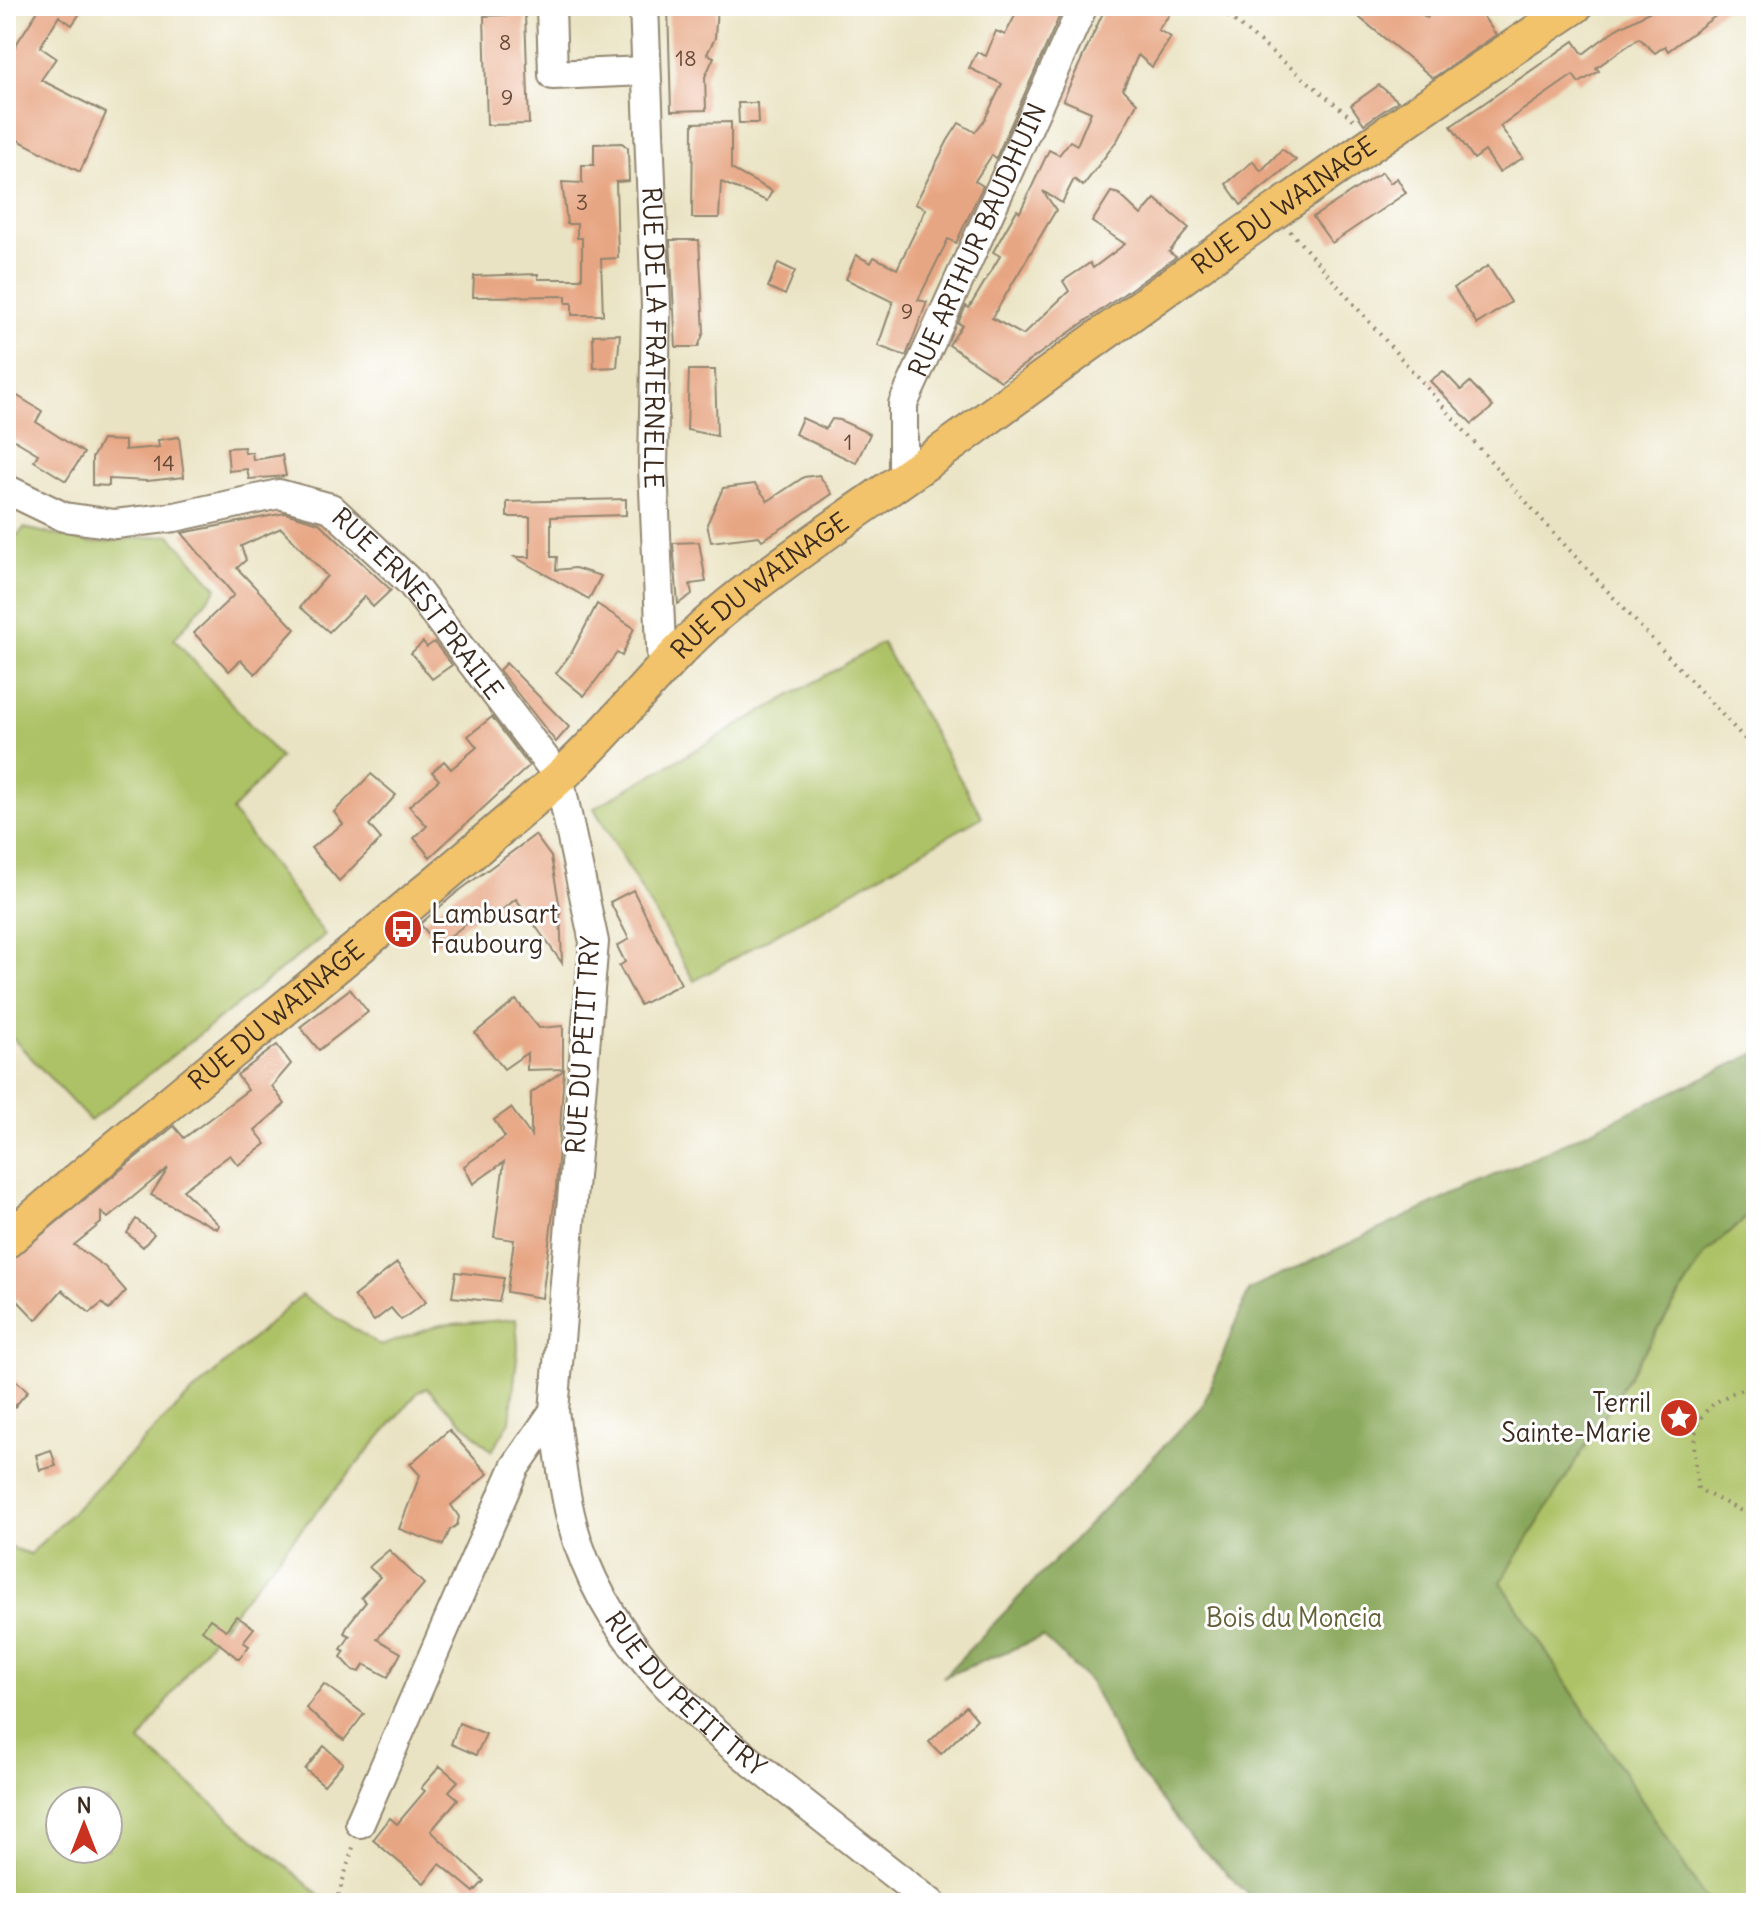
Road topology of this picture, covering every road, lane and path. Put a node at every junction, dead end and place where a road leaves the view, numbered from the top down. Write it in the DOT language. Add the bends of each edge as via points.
graph roads {
  1 [pos="137,6"];
  2 [pos="153,6"];
  3 [pos="551,6"];
  4 [pos="644,6"];
  5 [pos="1083,6"];
  6 [pos="1216,6"];
  7 [pos="1575,6"];
  8 [pos="644,71"];
  9 [pos="1378,140"];
  10 [pos="1276,214"];
  11 [pos="903,480"];
  12 [pos="6,489"];
  13 [pos="662,668"];
  14 [pos="1756,751"];
  15 [pos="559,777"];
  16 [pos="6,1241"];
  17 [pos="1756,1384"];
  18 [pos="554,1411"];
  19 [pos="1756,1537"];
  20 [pos="360,1823"];
  21 [pos="336,1903"];
  22 [pos="931,1903"];
  1 -- 2 [label="path"];
  3 -- 8 [label="street" via="553,75"];
  4 -- 8 [label="street, RUE DE LA FRATERNELLE"];
  5 -- 11 [label="street, RUE ARTHUR BAUDHUIN" via="903,404"];
  6 -- 9 [label="path"];
  7 -- 9 [label="main road, RUE DU WAINAGE"];
  8 -- 13 [label="street, RUE DE LA FRATERNELLE" via="656,306 653,467"];
  9 -- 10 [label="main road, RUE DU WAINAGE"];
  10 -- 11 [label="main road, RUE DU WAINAGE"];
  10 -- 14 [label="path" via="1550,529"];
  11 -- 13 [label="main road, RUE DU WAINAGE" via="729,605"];
  12 -- 15 [label="street, RUE ERNEST PRAILE" via="64,517 115,524 279,494 331,508 411,583"];
  13 -- 15 [label="main road, RUE DU WAINAGE"];
  15 -- 16 [label="main road, RUE DU WAINAGE"];
  15 -- 18 [label="street, RUE DU PETIT TRY" via="594,942"];
  17 -- 19 [label="path" via="1703,1412 1691,1441 1698,1489 1749,1515"];
  18 -- 20 [label="street, RUE DU PETIT TRY" via="515,1467"];
  18 -- 22 [label="street, RUE DU PETIT TRY" via="563,1484 578,1544 619,1626 660,1682 714,1733"];
  20 -- 21 [label="path"];
}
